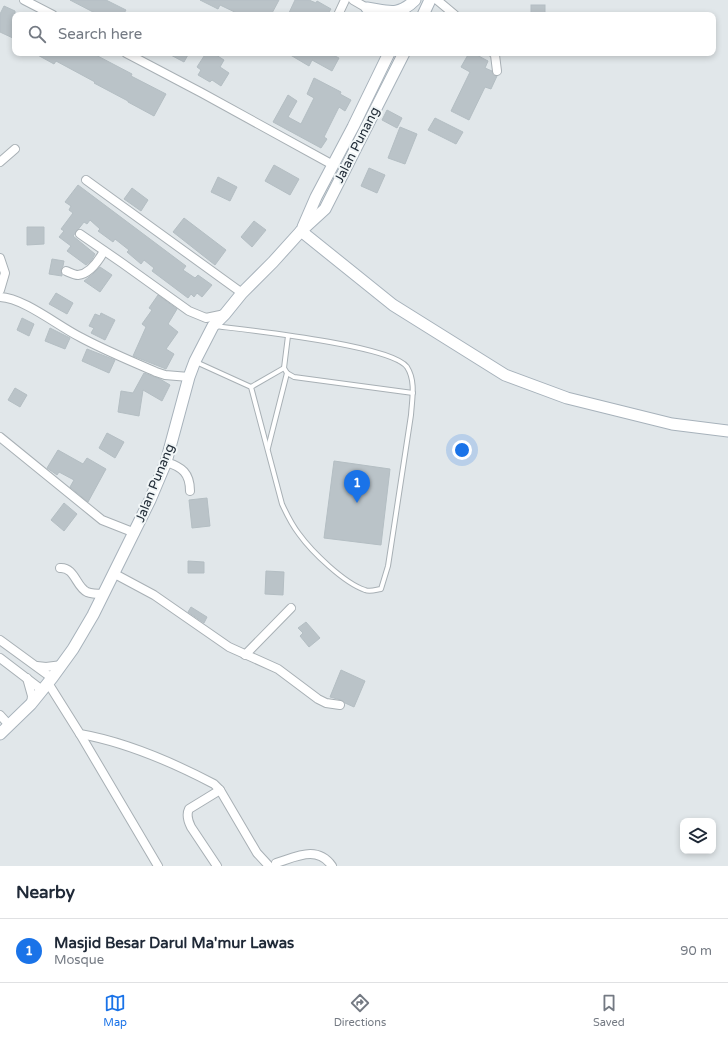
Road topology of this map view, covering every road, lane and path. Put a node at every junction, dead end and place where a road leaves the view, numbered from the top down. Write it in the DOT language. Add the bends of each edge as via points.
graph roads {
  1 [pos="24,0"];
  2 [pos="345,0"];
  3 [pos="353,0"];
  4 [pos="416,0"];
  5 [pos="430,0"];
  6 [pos="437,0"];
  7 [pos="47,12"];
  8 [pos="339,12"];
  9 [pos="370,12"];
  10 [pos="410,12"];
  11 [pos="424,12"];
  12 [pos="451,12"];
  13 [pos="132,56"];
  14 [pos="386,56"];
  15 [pos="402,56"];
  16 [pos="495,56"];
  17 [pos="497,71"];
  18 [pos="15,149"];
  19 [pos="0,162"];
  20 [pos="333,165"];
  21 [pos="86,180"];
  22 [pos="301,231"];
  23 [pos="80,234"];
  24 [pos="104,251"];
  25 [pos="0,258"];
  26 [pos="66,271"];
  27 [pos="0,290"];
  28 [pos="242,293"];
  29 [pos="0,297"];
  30 [pos="225,314"];
  31 [pos="213,326"];
  32 [pos="288,336"];
  33 [pos="195,361"];
  34 [pos="284,368"];
  35 [pos="287,373"];
  36 [pos="189,377"];
  37 [pos="251,387"];
  38 [pos="413,393"];
  39 [pos="728,431"];
  40 [pos="0,437"];
  41 [pos="268,448"];
  42 [pos="166,462"];
  43 [pos="190,491"];
  44 [pos="135,533"];
  45 [pos="60,568"];
  46 [pos="113,573"];
  47 [pos="103,594"];
  48 [pos="291,608"];
  49 [pos="0,640"];
  50 [pos="245,655"];
  51 [pos="0,658"];
  52 [pos="36,665"];
  53 [pos="62,665"];
  54 [pos="27,678"];
  55 [pos="48,684"];
  56 [pos="31,704"];
  57 [pos="340,706"];
  58 [pos="0,715"];
  59 [pos="9,725"];
  60 [pos="0,734"];
  61 [pos="80,734"];
  62 [pos="220,790"];
  63 [pos="272,865"];
  64 [pos="158,866"];
  65 [pos="217,866"];
  66 [pos="332,866"];
  1 -- 7 [label="street"];
  2 -- 8 [label="street"];
  3 -- 9 [label="street"];
  4 -- 9 [label="street" via="407,8 395,12"];
  4 -- 10 [label="street"];
  5 -- 11 [label="street"];
  6 -- 12 [label="street"];
  13 -- 20 [label="street"];
  14 -- 20 [label="street, Jalan Punang"];
  15 -- 22 [label="street, Jalan Punang" via="325,209"];
  16 -- 17 [label="street"];
  18 -- 19 [label="street"];
  20 -- 22 [label="street, Jalan Punang"];
  21 -- 28 [label="street"];
  22 -- 28 [label="street, Jalan Punang"];
  22 -- 39 [label="street" via="393,305 505,375 567,398 672,424"];
  23 -- 24 [label="street"];
  24 -- 26 [label="street" via="84,273 78,275"];
  24 -- 30 [label="street" via="189,311 206,318"];
  25 -- 27 [label="street" via="4,273"];
  28 -- 30 [label="street, Jalan Punang"];
  29 -- 36 [label="street" via="41,313 80,337 156,372"];
  30 -- 31 [label="street, Jalan Punang"];
  31 -- 32 [label="lane"];
  31 -- 33 [label="street, Jalan Punang"];
  32 -- 34 [label="lane"];
  32 -- 38 [label="lane" via="358,347 392,357 406,366 412,378"];
  33 -- 36 [label="street, Jalan Punang"];
  33 -- 37 [label="lane"];
  34 -- 35 [label="lane"];
  34 -- 37 [label="lane"];
  35 -- 38 [label="lane" via="294,377"];
  35 -- 41 [label="lane"];
  36 -- 42 [label="street, Jalan Punang"];
  37 -- 41 [label="lane"];
  38 -- 41 [label="lane" via="388,566 381,589 369,591 356,586 319,557 299,535 282,504"];
  40 -- 44 [label="street" via="102,520"];
  42 -- 43 [label="street" via="178,466 187,475"];
  42 -- 44 [label="street, Jalan Punang"];
  44 -- 46 [label="street, Jalan Punang"];
  45 -- 47 [label="street" via="69,570 86,592"];
  46 -- 47 [label="street, Jalan Punang"];
  46 -- 50 [label="street" via="154,595 212,637"];
  47 -- 53 [label="street, Jalan Punang"];
  48 -- 50 [label="street"];
  49 -- 52 [label="street"];
  50 -- 57 [label="street" via="278,669 318,699"];
  51 -- 54 [label="street"];
  52 -- 53 [label="street"];
  52 -- 55 [label="street"];
  53 -- 55 [label="street, Jalan Punang"];
  54 -- 55 [label="street"];
  54 -- 56 [label="street" via="32,696"];
  55 -- 56 [label="street, Jalan Punang"];
  55 -- 61 [label="street"];
  56 -- 59 [label="street, Jalan Punang"];
  58 -- 59 [label="street"];
  59 -- 60 [label="street, Jalan Punang"];
  61 -- 62 [label="street" via="104,738 145,753 204,779"];
  61 -- 64 [label="street"];
  62 -- 63 [label="street" via="256,852"];
  62 -- 65 [label="street" via="188,812 188,821"];
  63 -- 66 [label="street" via="309,853 320,854"];
}
